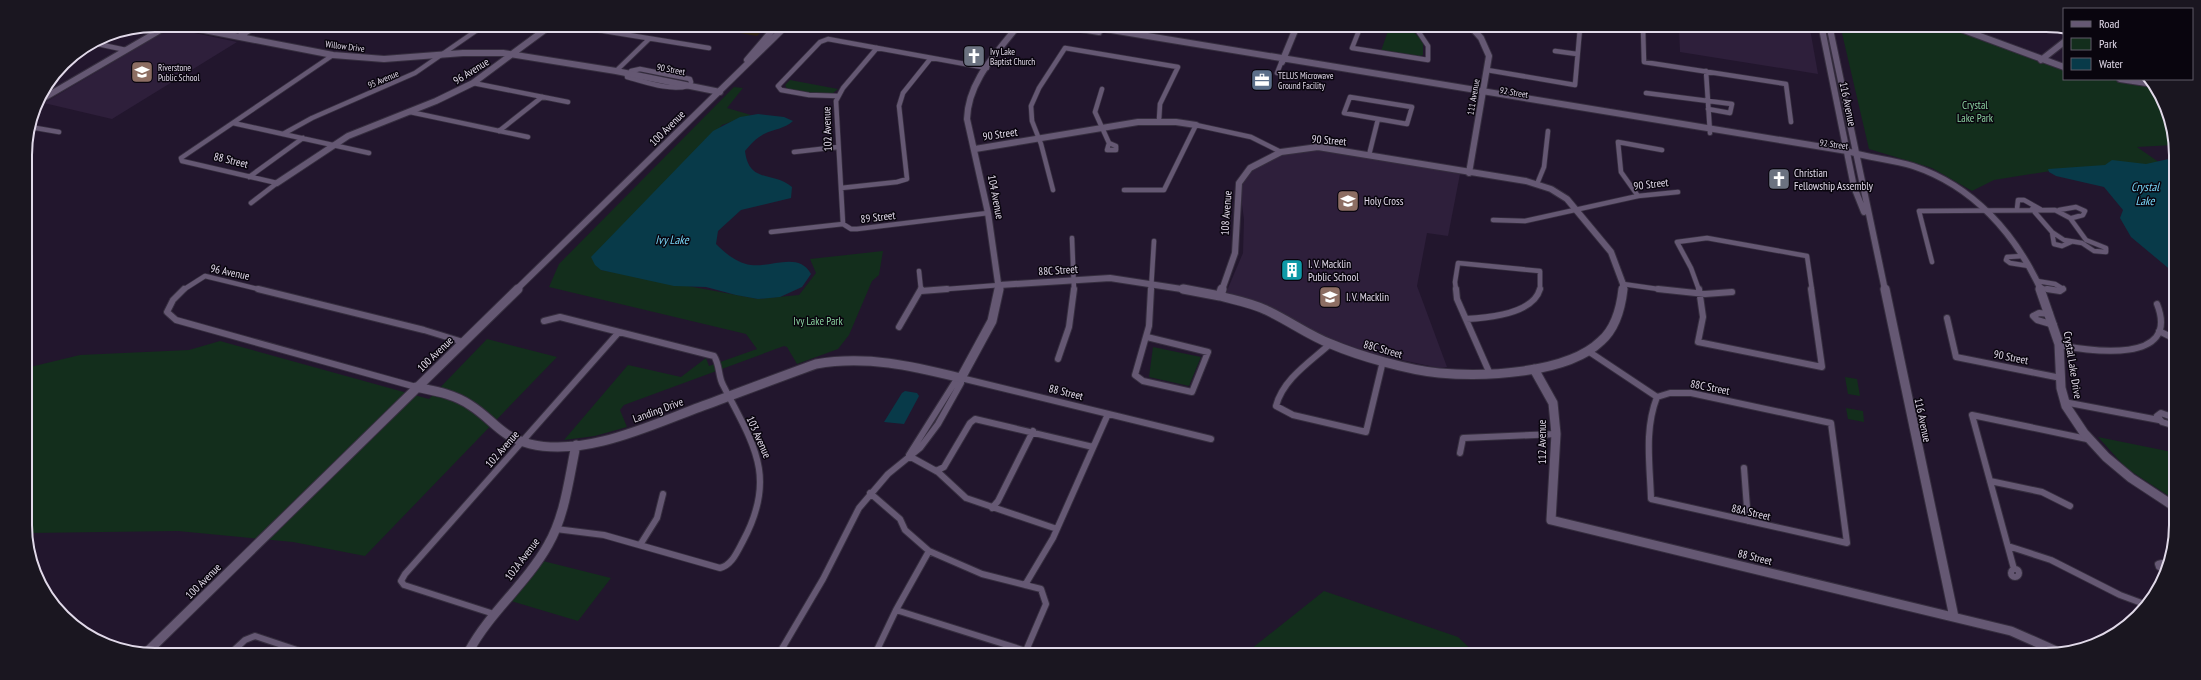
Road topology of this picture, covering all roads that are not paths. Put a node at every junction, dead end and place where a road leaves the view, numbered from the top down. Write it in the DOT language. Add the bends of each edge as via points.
graph roads {
  1 [pos="157,32"];
  2 [pos="217,32"];
  3 [pos="246,32"];
  4 [pos="474,32"];
  5 [pos="542,32"];
  6 [pos="608,32"];
  7 [pos="771,32"];
  8 [pos="780,32"];
  9 [pos="1013,32"];
  10 [pos="1100,32"];
  11 [pos="1121,32"];
  12 [pos="1294,32"];
  13 [pos="1358,32"];
  14 [pos="1419,32"];
  15 [pos="1476,32"];
  16 [pos="1580,32"];
  17 [pos="1644,32"];
  18 [pos="1823,32"];
  19 [pos="1831,32"];
  20 [pos="1969,32"];
  21 [pos="240,36"];
  22 [pos="649,39"];
  23 [pos="101,45"];
  24 [pos="709,48"];
  25 [pos="877,48"];
  26 [pos="2061,48"];
  27 [pos="126,50"];
  28 [pos="1555,51"];
  29 [pos="444,54"];
  30 [pos="513,54"];
  31 [pos="1577,54"];
  32 [pos="333,55"];
  33 [pos="931,58"];
  34 [pos="2041,60"];
  35 [pos="1282,61"];
  36 [pos="2063,67"];
  37 [pos="987,68"];
  38 [pos="616,70"];
  39 [pos="1487,70"];
  40 [pos="1706,71"];
  41 [pos="1277,73"];
  42 [pos="738,74"];
  43 [pos="2127,80"];
  44 [pos="473,83"];
  45 [pos="2146,83"];
  46 [pos="1102,89"];
  47 [pos="721,90"];
  48 [pos="1646,93"];
  49 [pos="1483,94"];
  50 [pos="48,95"];
  51 [pos="838,96"];
  52 [pos="542,97"];
  53 [pos="1708,101"];
  54 [pos="568,102"];
  55 [pos="1708,109"];
  56 [pos="410,112"];
  57 [pos="1378,119"];
  58 [pos="1159,120"];
  59 [pos="1791,122"];
  60 [pos="233,123"];
  61 [pos="1196,125"];
  62 [pos="1101,127"];
  63 [pos="35,128"];
  64 [pos="1850,128"];
  65 [pos="499,131"];
  66 [pos="1548,131"];
  67 [pos="1709,131"];
  68 [pos="59,132"];
  69 [pos="282,134"];
  70 [pos="528,137"];
  71 [pos="303,138"];
  72 [pos="1040,140"];
  73 [pos="1109,143"];
  74 [pos="334,145"];
  75 [pos="838,147"];
  76 [pos="975,149"];
  77 [pos="1662,150"];
  78 [pos="794,152"];
  79 [pos="1281,152"];
  80 [pos="369,153"];
  81 [pos="1847,153"];
  82 [pos="1856,154"];
  83 [pos="1369,155"];
  84 [pos="1893,160"];
  85 [pos="1469,174"];
  86 [pos="249,177"];
  87 [pos="277,183"];
  88 [pos="1537,184"];
  89 [pos="841,188"];
  90 [pos="1053,190"];
  91 [pos="1124,190"];
  92 [pos="1678,192"];
  93 [pos="1638,196"];
  94 [pos="251,203"];
  95 [pos="1576,209"];
  96 [pos="2017,209"];
  97 [pos="2032,209"];
  98 [pos="2041,209"];
  99 [pos="1986,210"];
  100 [pos="2055,210"];
  101 [pos="988,213"];
  102 [pos="2072,218"];
  103 [pos="1493,220"];
  104 [pos="843,224"];
  105 [pos="1871,228"];
  106 [pos="771,232"];
  107 [pos="2052,232"];
  108 [pos="1072,238"];
  109 [pos="1154,241"];
  110 [pos="2071,242"];
  111 [pos="2023,256"];
  112 [pos="1932,262"];
  113 [pos="2029,266"];
  114 [pos="919,271"];
  115 [pos="1075,279"];
  116 [pos="1151,284"];
  117 [pos="1623,284"];
  118 [pos="1000,285"];
  119 [pos="921,291"];
  120 [pos="1732,292"];
  121 [pos="1700,293"];
  122 [pos="1220,296"];
  123 [pos="2157,304"];
  124 [pos="2050,314"];
  125 [pos="1947,318"];
  126 [pos="1466,319"];
  127 [pos="544,321"];
  128 [pos="2054,326"];
  129 [pos="899,327"];
  130 [pos="2159,331"];
  131 [pos="619,332"];
  132 [pos="2169,336"];
  133 [pos="1147,338"];
  134 [pos="463,342"];
  135 [pos="1330,344"];
  136 [pos="2059,345"];
  137 [pos="1588,351"];
  138 [pos="1058,359"];
  139 [pos="1382,361"];
  140 [pos="915,367"];
  141 [pos="1534,368"];
  142 [pos="1490,374"];
  143 [pos="961,378"];
  144 [pos="2061,378"];
  145 [pos="416,387"];
  146 [pos="729,396"];
  147 [pos="1657,397"];
  148 [pos="2064,402"];
  149 [pos="1108,414"];
  150 [pos="2169,416"];
  151 [pos="2159,420"];
  152 [pos="2169,424"];
  153 [pos="1032,431"];
  154 [pos="1556,434"];
  155 [pos="1211,439"];
  156 [pos="2087,439"];
  157 [pos="522,441"];
  158 [pos="576,445"];
  159 [pos="1093,447"];
  160 [pos="1460,453"];
  161 [pos="909,456"];
  162 [pos="1744,468"];
  163 [pos="936,470"];
  164 [pos="1990,481"];
  165 [pos="870,493"];
  166 [pos="663,494"];
  167 [pos="2169,503"];
  168 [pos="2070,506"];
  169 [pos="992,508"];
  170 [pos="1550,520"];
  171 [pos="1748,521"];
  172 [pos="556,529"];
  173 [pos="1057,529"];
  174 [pos="1847,543"];
  175 [pos="640,545"];
  176 [pos="2008,546"];
  177 [pos="929,551"];
  178 [pos="2014,569"];
  179 [pos="1025,585"];
  180 [pos="2141,603"];
  181 [pos="896,610"];
  182 [pos="494,614"];
  183 [pos="1954,617"];
  184 [pos="151,648"];
  185 [pos="237,648"];
  186 [pos="291,648"];
  187 [pos="471,648"];
  188 [pos="782,648"];
  189 [pos="878,648"];
  190 [pos="1014,648"];
  191 [pos="1028,648"];
  192 [pos="2049,648"];
  1 -- 27 [label="street"];
  2 -- 21 [label="street, Willow Drive"];
  3 -- 21 [label="street"];
  4 -- 29 [label="street, 95 Avenue"];
  5 -- 30 [label="street, 96 Avenue"];
  6 -- 22 [label="street"];
  7 -- 42 [label="street, 100 Avenue"];
  8 -- 42 [label="street, 100 Avenue"];
  9 -- 37 [label="street, 104 Avenue"];
  10 -- 35 [label="street, 92 Street"];
  11 -- 35 [label="street, 92 Street"];
  12 -- 35 [label="street"];
  13 -- 14 [label="street" via="1352,48 1428,60 1430,51 1427,41"];
  15 -- 39 [label="street, 111 Avenue" via="1489,56"];
  16 -- 31 [label="street"];
  17 -- 40 [label="street" via="1644,62"];
  18 -- 81 [label="street, 116 Avenue"];
  19 -- 64 [label="street, 116 Avenue"];
  20 -- 34 [label="street"];
  21 -- 32 [label="street, Willow Drive"];
  22 -- 24 [label="street"];
  22 -- 38 [label="street"];
  23 -- 27 [label="street"];
  25 -- 33 [label="street"];
  25 -- 51 [label="street, 102 Avenue" via="848,80"];
  25 -- 51 [label="street" via="825,39 780,83 779,89 806,95"];
  26 -- 34 [label="street"];
  27 -- 50 [label="street"];
  28 -- 31 [label="street"];
  29 -- 30 [label="street, Willow Drive"];
  29 -- 32 [label="street, Willow Drive" via="384,59"];
  29 -- 69 [label="street, 95 Avenue" via="406,78 327,110"];
  30 -- 38 [label="street, 90 Street"];
  30 -- 44 [label="street, 96 Avenue"];
  31 -- 39 [label="street" via="1575,85"];
  32 -- 60 [label="street"];
  33 -- 37 [label="street"];
  33 -- 89 [label="street" via="903,93 899,106 907,179"];
  34 -- 36 [label="street"];
  35 -- 41 [label="street"];
  35 -- 49 [label="street, 92 Street"];
  37 -- 76 [label="street, 104 Avenue" via="972,88 967,106 967,119"];
  38 -- 47 [label="street, 90 Street"];
  39 -- 49 [label="street, 111 Avenue"];
  40 -- 53 [label="street"];
  40 -- 59 [label="street" via="1786,84"];
  42 -- 47 [label="street, 100 Avenue"];
  43 -- 45 [label="street"];
  44 -- 52 [label="street"];
  44 -- 56 [label="street, 96 Avenue"];
  46 -- 62 [label="street" via="1094,111"];
  47 -- 134 [label="street, 100 Avenue"];
  48 -- 53 [label="street"];
  49 -- 67 [label="street, 92 Street"];
  49 -- 85 [label="street, 111 Avenue"];
  51 -- 75 [label="street, 102 Avenue"];
  52 -- 54 [label="street"];
  52 -- 65 [label="street"];
  53 -- 55 [label="street"];
  53 -- 55 [label="street" via="1730,103 1732,110 1730,113"];
  55 -- 67 [label="street"];
  56 -- 65 [label="street"];
  56 -- 74 [label="street, 96 Avenue" via="371,126"];
  57 -- 57 [label="street" via="1344,113 1350,97 1412,107 1407,124"];
  57 -- 83 [label="street"];
  58 -- 61 [label="street, 90 Street"];
  58 -- 62 [label="street, 90 Street" via="1125,122"];
  58 -- 72 [label="street" via="1160,104 1178,67 1065,48 1032,101 1031,116"];
  60 -- 69 [label="street"];
  60 -- 86 [label="street, 88 Street" via="181,158 182,161"];
  61 -- 79 [label="street, 90 Street" via="1252,136"];
  61 -- 91 [label="street" via="1164,190"];
  62 -- 72 [label="street, 90 Street"];
  62 -- 73 [label="street"];
  63 -- 68 [label="street"];
  64 -- 82 [label="street, 116 Avenue"];
  64 -- 84 [label="street" via="1862,149"];
  65 -- 70 [label="street"];
  66 -- 88 [label="street" via="1544,167"];
  67 -- 81 [label="street, 92 Street"];
  69 -- 71 [label="street"];
  71 -- 74 [label="street"];
  71 -- 86 [label="street"];
  72 -- 76 [label="street, 90 Street"];
  72 -- 90 [label="street"];
  74 -- 80 [label="street"];
  74 -- 87 [label="street, 96 Avenue"];
  75 -- 78 [label="street"];
  75 -- 89 [label="street, 102 Avenue"];
  76 -- 101 [label="street, 104 Avenue"];
  77 -- 93 [label="street" via="1618,142 1617,163 1622,177"];
  79 -- 83 [label="street, 90 Street" via="1318,147"];
  79 -- 122 [label="street, 108 Avenue" via="1250,168 1239,183 1235,253"];
  81 -- 82 [label="street, 92 Street"];
  81 -- 105 [label="street, 116 Avenue" via="1854,187"];
  82 -- 84 [label="street, Crystal Lake Drive"];
  82 -- 105 [label="street, 116 Avenue"];
  83 -- 85 [label="street, 90 Street"];
  84 -- 99 [label="street, Crystal Lake Drive" via="1947,180 1967,192"];
  85 -- 88 [label="street, 90 Street"];
  86 -- 87 [label="street, 88 Street"];
  87 -- 94 [label="street, 96 Avenue"];
  88 -- 95 [label="street, 90 Street" via="1567,199"];
  89 -- 104 [label="street, 102 Avenue"];
  92 -- 93 [label="street, 90 Street"];
  93 -- 95 [label="street, 90 Street"];
  95 -- 103 [label="street" via="1525,221"];
  95 -- 117 [label="street" via="1611,252"];
  96 -- 97 [label="street"];
  96 -- 98 [label="street" via="2018,200 2024,200"];
  96 -- 99 [label="street"];
  97 -- 98 [label="street"];
  97 -- 107 [label="street"];
  98 -- 100 [label="street"];
  99 -- 111 [label="street, Crystal Lake Drive"];
  99 -- 112 [label="street" via="1920,211"];
  100 -- 102 [label="street" via="2064,212"];
  100 -- 102 [label="street" via="2076,207 2085,212"];
  101 -- 104 [label="street, 89 Street" via="857,229 851,229"];
  101 -- 118 [label="street, 104 Avenue"];
  102 -- 110 [label="street" via="2084,242"];
  104 -- 106 [label="street, 89 Street"];
  105 -- 183 [label="street, 116 Avenue"];
  107 -- 110 [label="street"];
  107 -- 110 [label="street" via="2054,244 2062,246"];
  108 -- 115 [label="street"];
  109 -- 116 [label="street"];
  111 -- 113 [label="street, Crystal Lake Drive"];
  111 -- 113 [label="street" via="2007,257 2006,260"];
  113 -- 124 [label="street, Crystal Lake Drive"];
  114 -- 119 [label="street"];
  115 -- 116 [label="street, 88C Street" via="1115,278"];
  115 -- 118 [label="street, 88C Street"];
  115 -- 138 [label="street" via="1071,326"];
  116 -- 122 [label="street, 88C Street"];
  116 -- 133 [label="street"];
  117 -- 121 [label="street"];
  117 -- 137 [label="street, 88C Street" via="1615,321 1602,340"];
  118 -- 119 [label="street, 88C Street"];
  118 -- 143 [label="street, 104 Avenue" via="992,321"];
  119 -- 129 [label="street"];
  120 -- 121 [label="street"];
  121 -- 121 [label="street" via="1704,316 1698,342 1822,367 1806,256 1707,238 1677,242 1691,266"];
  122 -- 135 [label="street, 88C Street" via="1265,309"];
  123 -- 130 [label="street" via="2162,320"];
  124 -- 128 [label="street, Crystal Lake Drive"];
  124 -- 128 [label="street, Crystal Lake Drive" via="2039,313 2033,316"];
  125 -- 144 [label="street, 90 Street" via="1956,357"];
  126 -- 126 [label="street" via="1502,316 1524,307 1540,291 1540,271 1458,263 1455,292"];
  126 -- 142 [label="street"];
  127 -- 131 [label="street" via="560,317"];
  128 -- 136 [label="street, Crystal Lake Drive"];
  130 -- 132 [label="street"];
  130 -- 136 [label="street" via="2149,344 2124,352 2092,351"];
  131 -- 146 [label="street, 103 Avenue" via="711,354 715,357 719,376"];
  131 -- 157 [label="street, 102 Avenue"];
  133 -- 133 [label="street" via="1208,352 1192,392 1136,378 1135,373"];
  134 -- 145 [label="street, 100 Avenue"];
  134 -- 145 [label="street, 96 Avenue" via="205,276 175,296 167,312 176,320"];
  135 -- 139 [label="street, 88C Street"];
  135 -- 139 [label="street" via="1286,384 1276,401 1276,406 1293,415 1366,432"];
  136 -- 144 [label="street, Crystal Lake Drive"];
  137 -- 141 [label="street, 88C Street" via="1572,360 1550,367"];
  137 -- 147 [label="street"];
  139 -- 142 [label="street, 88C Street" via="1438,373"];
  140 -- 143 [label="street, 88 Street"];
  140 -- 146 [label="street, Landing Drive" via="856,358 834,360 816,364"];
  141 -- 142 [label="street, 88C Street"];
  141 -- 154 [label="street, 112 Avenue" via="1553,403"];
  143 -- 149 [label="street, 88 Street"];
  143 -- 161 [label="street" via="961,383 933,432 920,448"];
  144 -- 148 [label="street, Crystal Lake Drive"];
  145 -- 157 [label="street, Landing Drive" via="442,392 460,399 500,431"];
  145 -- 184 [label="street, 100 Avenue"];
  146 -- 158 [label="street, Landing Drive" via="627,434 596,443"];
  146 -- 175 [label="street, 103 Avenue" via="757,454 762,472 759,508 750,529 730,562 723,567 715,568"];
  147 -- 171 [label="street, 88A Street" via="1652,406 1650,420 1651,499"];
  147 -- 174 [label="street, 88C Street" via="1670,393 1691,394 1831,423"];
  148 -- 151 [label="street"];
  148 -- 156 [label="street, Crystal Lake Drive"];
  149 -- 155 [label="street, 88 Street"];
  149 -- 159 [label="street"];
  150 -- 151 [label="street" via="2158,414"];
  151 -- 152 [label="street"];
  153 -- 159 [label="street"];
  153 -- 163 [label="street" via="975,419 970,423 944,467"];
  153 -- 169 [label="street" via="998,501"];
  154 -- 160 [label="street" via="1463,438"];
  154 -- 170 [label="street, 112 Avenue"];
  156 -- 164 [label="street" via="1972,415"];
  156 -- 167 [label="street, Crystal Lake Drive" via="2119,470"];
  157 -- 158 [label="street, Landing Drive" via="550,446"];
  157 -- 182 [label="street, 102 Avenue" via="401,581 408,586"];
  158 -- 172 [label="street, 102A Avenue"];
  159 -- 173 [label="street"];
  161 -- 163 [label="street"];
  161 -- 165 [label="street"];
  162 -- 171 [label="street"];
  163 -- 169 [label="street" via="966,498"];
  164 -- 168 [label="street" via="2042,492"];
  164 -- 176 [label="street"];
  165 -- 177 [label="street" via="900,519 905,530"];
  165 -- 188 [label="street" via="858,508 823,579"];
  166 -- 175 [label="street" via="657,518"];
  169 -- 173 [label="street"];
  170 -- 183 [label="street, 88 Street"];
  171 -- 174 [label="street, 88A Street"];
  172 -- 175 [label="street" via="597,534"];
  172 -- 182 [label="street, 102A Avenue" via="545,550"];
  173 -- 179 [label="street"];
  176 -- 178 [label="street"];
  176 -- 180 [label="street" via="2051,560 2120,596"];
  177 -- 179 [label="street" via="982,574"];
  177 -- 181 [label="street"];
  179 -- 191 [label="street" via="1041,589 1046,604"];
  181 -- 189 [label="street"];
  181 -- 190 [label="street"];
  182 -- 187 [label="street, 102A Avenue"];
  183 -- 192 [label="street, 88 Street" via="2011,632"];
  185 -- 186 [label="street" via="250,637 258,637"];
}
